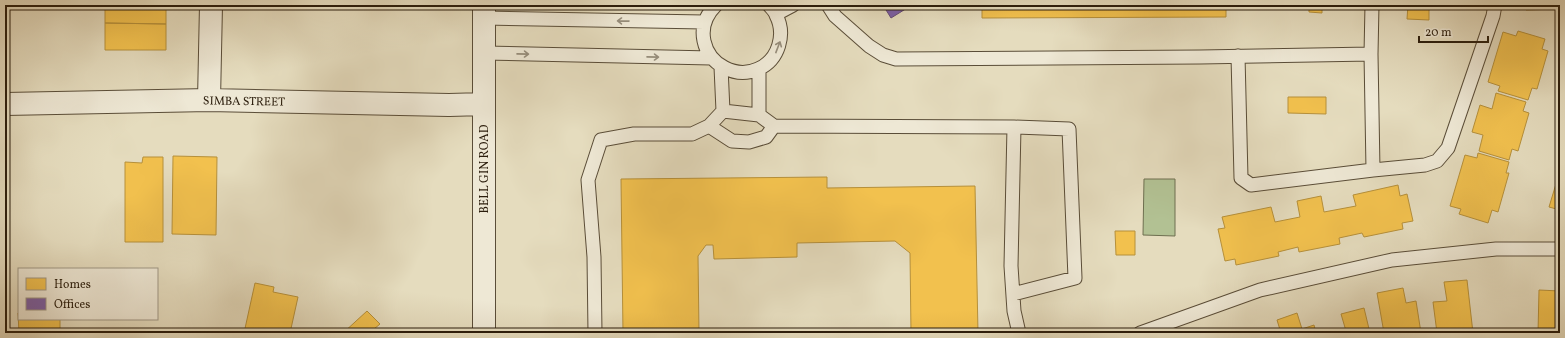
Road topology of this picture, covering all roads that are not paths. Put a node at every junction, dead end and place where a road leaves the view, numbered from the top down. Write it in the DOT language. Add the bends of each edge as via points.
graph roads {
  1 [pos="211,5"];
  2 [pos="716,5"];
  3 [pos="793,5"];
  4 [pos="828,5"];
  5 [pos="1372,5"];
  6 [pos="1494,5"];
  7 [pos="772,9"];
  8 [pos="484,11"];
  9 [pos="704,22"];
  10 [pos="484,53"];
  11 [pos="1371,54"];
  12 [pos="1238,56"];
  13 [pos="716,62"];
  14 [pos="759,69"];
  15 [pos="209,100"];
  16 [pos="5,104"];
  17 [pos="484,104"];
  18 [pos="723,111"];
  19 [pos="758,115"];
  20 [pos="709,126"];
  21 [pos="774,126"];
  22 [pos="1014,127"];
  23 [pos="1373,170"];
  24 [pos="1560,249"];
  25 [pos="1013,294"];
  26 [pos="484,333"];
  27 [pos="595,333"];
  28 [pos="1019,333"];
  29 [pos="1140,333"];
  1 -- 15 [label="street"];
  2 -- 9 [label="lane"];
  3 -- 7 [label="lane"];
  4 -- 12 [label="lane" via="835,16 870,46 883,55 896,59"];
  5 -- 11 [label="lane"];
  6 -- 23 [label="lane" via="1493,16 1448,148 1437,161 1425,165"];
  14 -- 7 [label="lane, one-way" via="770,62 777,52 781,39 780,26"];
  9 -- 8 [label="lane, one-way"];
  8 -- 10 [label="street, BELL GIN ROAD"];
  9 -- 13 [label="lane" via="705,47"];
  10 -- 13 [label="lane, one-way"];
  10 -- 17 [label="street, BELL GIN ROAD"];
  11 -- 12 [label="lane"];
  11 -- 23 [label="lane"];
  12 -- 23 [label="lane" via="1241,178 1251,185"];
  13 -- 14 [label="lane" via="733,72"];
  13 -- 18 [label="lane"];
  14 -- 19 [label="lane"];
  15 -- 16 [label="street, SIMBA STREET"];
  15 -- 17 [label="street, SIMBA STREET"];
  17 -- 26 [label="street, BELL GIN ROAD"];
  18 -- 19 [label="lane"];
  18 -- 20 [label="lane"];
  19 -- 21 [label="lane"];
  20 -- 21 [label="lane" via="732,141 749,142 766,137"];
  20 -- 27 [label="lane" via="692,134 634,134 601,140 588,180 594,257"];
  21 -- 22 [label="lane"];
  22 -- 25 [label="lane" via="1011,266"];
  22 -- 25 [label="lane" via="1069,129 1074,278"];
  24 -- 29 [label="lane" via="1496,249 1392,260 1260,290"];
  25 -- 28 [label="lane"];
}
